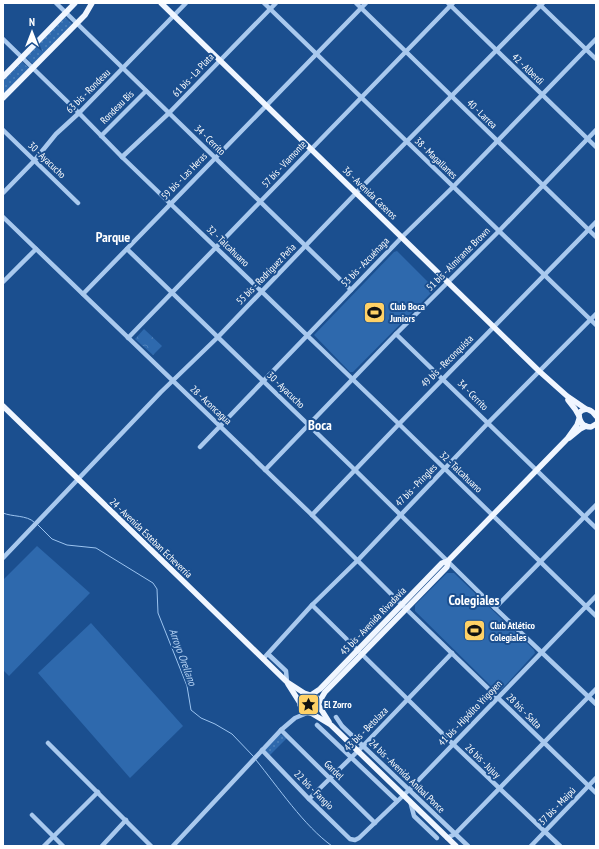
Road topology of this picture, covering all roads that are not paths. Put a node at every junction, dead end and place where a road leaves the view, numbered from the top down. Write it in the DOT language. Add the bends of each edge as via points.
graph roads {
  1 [pos="56,3"];
  2 [pos="75,3"];
  3 [pos="92,3"];
  4 [pos="161,3"];
  5 [pos="186,3"];
  6 [pos="264,3"];
  7 [pos="276,3"];
  8 [pos="356,3"];
  9 [pos="366,3"];
  10 [pos="451,4"];
  11 [pos="541,4"];
  12 [pos="361,8"];
  13 [pos="270,9"];
  14 [pos="66,13"];
  15 [pos="174,16"];
  16 [pos="77,23"];
  17 [pos="3,39"];
  18 [pos="596,39"];
  19 [pos="586,49"];
  20 [pos="496,51"];
  21 [pos="406,52"];
  22 [pos="316,53"];
  23 [pos="22,58"];
  24 [pos="596,59"];
  25 [pos="220,60"];
  26 [pos="33,68"];
  27 [pos="123,68"];
  28 [pos="3,77"];
  29 [pos="146,91"];
  30 [pos="542,95"];
  31 [pos="452,96"];
  32 [pos="362,97"];
  33 [pos="3,98"];
  34 [pos="266,105"];
  35 [pos="79,113"];
  36 [pos="170,113"];
  37 [pos="3,130"];
  38 [pos="596,130"];
  39 [pos="101,136"];
  40 [pos="588,139"];
  41 [pos="497,141"];
  42 [pos="407,142"];
  43 [pos="596,147"];
  44 [pos="311,149"];
  45 [pos="122,157"];
  46 [pos="215,157"];
  47 [pos="34,161"];
  48 [pos="543,184"];
  49 [pos="454,187"];
  50 [pos="357,192"];
  51 [pos="3,193"];
  52 [pos="261,202"];
  53 [pos="78,203"];
  54 [pos="171,203"];
  55 [pos="3,217"];
  56 [pos="596,222"];
  57 [pos="588,230"];
  58 [pos="499,231"];
  59 [pos="402,237"];
  60 [pos="596,237"];
  61 [pos="306,246"];
  62 [pos="216,248"];
  63 [pos="36,249"];
  64 [pos="127,249"];
  65 [pos="544,275"];
  66 [pos="3,282"];
  67 [pos="448,282"];
  68 [pos="351,290"];
  69 [pos="261,291"];
  70 [pos="171,293"];
  71 [pos="83,294"];
  72 [pos="596,314"];
  73 [pos="591,319"];
  74 [pos="596,325"];
  75 [pos="494,327"];
  76 [pos="396,334"];
  77 [pos="308,335"];
  78 [pos="218,337"];
  79 [pos="128,338"];
  80 [pos="540,371"];
  81 [pos="443,378"];
  82 [pos="353,380"];
  83 [pos="172,381"];
  84 [pos="264,381"];
  85 [pos="566,396"];
  86 [pos="3,406"];
  87 [pos="596,406"];
  88 [pos="589,410"];
  89 [pos="596,416"];
  90 [pos="579,418"];
  91 [pos="488,422"];
  92 [pos="399,424"];
  93 [pos="596,424"];
  94 [pos="309,425"];
  95 [pos="219,426"];
  96 [pos="587,427"];
  97 [pos="596,430"];
  98 [pos="567,439"];
  99 [pos="200,447"];
  100 [pos="444,469"];
  101 [pos="266,470"];
  102 [pos="355,470"];
  103 [pos="537,470"];
  104 [pos="78,478"];
  105 [pos="596,505"];
  106 [pos="401,514"];
  107 [pos="312,515"];
  108 [pos="493,515"];
  109 [pos="585,517"];
  110 [pos="596,528"];
  111 [pos="3,558"];
  112 [pos="358,560"];
  113 [pos="448,561"];
  114 [pos="540,561"];
  115 [pos="596,596"];
  116 [pos="312,605"];
  117 [pos="403,606"];
  118 [pos="586,607"];
  119 [pos="496,608"];
  120 [pos="596,616"];
  121 [pos="359,652"];
  122 [pos="542,652"];
  123 [pos="452,653"];
  124 [pos="268,654"];
  125 [pos="263,659"];
  126 [pos="287,682"];
  127 [pos="596,689"];
  128 [pos="310,695"];
  129 [pos="588,697"];
  130 [pos="498,698"];
  131 [pos="407,699"];
  132 [pos="319,704"];
  133 [pos="596,704"];
  134 [pos="301,705"];
  135 [pos="309,713"];
  136 [pos="336,717"];
  137 [pos="294,718"];
  138 [pos="317,725"];
  139 [pos="331,725"];
  140 [pos="281,730"];
  141 [pos="48,742"];
  142 [pos="543,743"];
  143 [pos="453,744"];
  144 [pos="363,746"];
  145 [pos="358,751"];
  146 [pos="260,752"];
  147 [pos="350,757"];
  148 [pos="329,778"];
  149 [pos="596,778"];
  150 [pos="589,786"];
  151 [pos="499,788"];
  152 [pos="409,790"];
  153 [pos="98,792"];
  154 [pos="596,793"];
  155 [pos="403,795"];
  156 [pos="309,799"];
  157 [pos="397,801"];
  158 [pos="410,801"];
  159 [pos="32,815"];
  160 [pos="126,820"];
  161 [pos="375,823"];
  162 [pos="545,832"];
  163 [pos="455,834"];
  164 [pos="54,837"];
  165 [pos="437,838"];
  166 [pos="448,838"];
  167 [pos="355,840"];
  168 [pos="44,846"];
  169 [pos="64,846"];
  170 [pos="102,846"];
  171 [pos="151,846"];
  172 [pos="172,846"];
  173 [pos="456,846"];
  174 [pos="468,846"];
  175 [pos="531,846"];
  176 [pos="560,846"];
  1 -- 14 [label="street, 34 - Cerrito"];
  2 -- 14 [label="main road"];
  3 -- 16 [label="main road"];
  4 -- 15 [label="main road, 36 - Avenida Caseros"];
  5 -- 15 [label="street, 63 bis - Rondeau"];
  6 -- 13 [label="street, 38 - Magallanes"];
  7 -- 13 [label="street, 61 bis - La Plata"];
  8 -- 12 [label="street, 40 - Larrea"];
  9 -- 12 [label="street, 59 bis - Las Heras"];
  10 -- 20 [label="street, 42 - Alberdi"];
  10 -- 21 [label="street, 57 bis - Viamonte"];
  11 -- 19 [label="street"];
  11 -- 20 [label="street, 55 bis - Rodríguez Peña"];
  12 -- 21 [label="street, 40 - Larrea"];
  12 -- 22 [label="street, 59 bis - Las Heras"];
  13 -- 22 [label="street, 38 - Magallanes"];
  13 -- 25 [label="street, 61 bis - La Plata"];
  14 -- 16 [label="street, 34 - Cerrito"];
  14 -- 23 [label="main road"];
  15 -- 25 [label="main road, 36 - Avenida Caseros"];
  15 -- 27 [label="street, 63 bis - Rondeau"];
  16 -- 26 [label="main road"];
  16 -- 27 [label="street, 34 - Cerrito"];
  17 -- 23 [label="street, 32 - Talcahuano"];
  18 -- 19 [label="street, 53 bis - Azcuénaga"];
  19 -- 24 [label="street"];
  19 -- 30 [label="street, 53 bis - Azcuénaga"];
  20 -- 30 [label="street, 42 - Alberdi"];
  20 -- 31 [label="street, 55 bis - Rodríguez Peña"];
  21 -- 31 [label="street, 40 - Larrea"];
  21 -- 32 [label="street, 57 bis - Viamonte"];
  22 -- 32 [label="street, 38 - Magallanes"];
  22 -- 34 [label="street, 59 bis - Las Heras"];
  23 -- 26 [label="street, 32 - Talcahuano"];
  23 -- 28 [label="main road"];
  25 -- 34 [label="main road, 36 - Avenida Caseros"];
  25 -- 36 [label="street, 61 bis - La Plata"];
  26 -- 33 [label="main road"];
  26 -- 35 [label="street, 32 - Talcahuano"];
  27 -- 29 [label="street, 34 - Cerrito"];
  27 -- 35 [label="street, 63 bis - Rondeau"];
  29 -- 36 [label="street, 34 - Cerrito"];
  29 -- 39 [label="street, Rondeau Bis"];
  30 -- 40 [label="street, 42 - Alberdi"];
  30 -- 41 [label="street, 53 bis - Azcuénaga"];
  31 -- 41 [label="street, 40 - Larrea"];
  31 -- 42 [label="street, 55 bis - Rodríguez Peña"];
  32 -- 42 [label="street, 38 - Magallanes"];
  32 -- 44 [label="street, 57 bis - Viamonte"];
  34 -- 44 [label="main road, 36 - Avenida Caseros"];
  34 -- 46 [label="street, 59 bis - Las Heras"];
  35 -- 39 [label="street, 32 - Talcahuano"];
  35 -- 47 [label="street, 63 bis - Rondeau" via="56,134"];
  36 -- 45 [label="street, 61 bis - La Plata"];
  36 -- 46 [label="street, 34 - Cerrito"];
  37 -- 47 [label="street, 30 - Ayacucho"];
  38 -- 40 [label="street, 51 bis - Almirante Brown"];
  39 -- 45 [label="street, 32 - Talcahuano"];
  40 -- 43 [label="street, 42 - Alberdi"];
  40 -- 48 [label="street, 51 bis - Almirante Brown"];
  41 -- 48 [label="street, 40 - Larrea"];
  41 -- 49 [label="street, 53 bis - Azcuénaga"];
  42 -- 49 [label="street, 38 - Magallanes"];
  42 -- 50 [label="street, 55 bis - Rodríguez Peña"];
  44 -- 50 [label="main road, 36 - Avenida Caseros"];
  44 -- 52 [label="street, 57 bis - Viamonte"];
  45 -- 54 [label="street, 32 - Talcahuano"];
  46 -- 52 [label="street, 34 - Cerrito"];
  46 -- 54 [label="street, 59 bis - Las Heras"];
  47 -- 51 [label="street, 63 bis - Rondeau"];
  47 -- 53 [label="street, 30 - Ayacucho"];
  48 -- 57 [label="street, 40 - Larrea"];
  48 -- 58 [label="street, 51 bis - Almirante Brown"];
  49 -- 58 [label="street, 38 - Magallanes"];
  49 -- 59 [label="street, 53 bis - Azcuénaga"];
  50 -- 59 [label="main road, 36 - Avenida Caseros"];
  50 -- 61 [label="street, 55 bis - Rodríguez Peña"];
  52 -- 61 [label="street, 34 - Cerrito"];
  52 -- 62 [label="street, 57 bis - Viamonte"];
  54 -- 62 [label="street, 32 - Talcahuano"];
  54 -- 64 [label="street, 59 bis - Las Heras"];
  55 -- 63 [label="street, 28 - Aconcagua"];
  56 -- 57 [label="street, 49 bis - Reconquista"];
  57 -- 60 [label="street, 40 - Larrea"];
  57 -- 65 [label="street, 49 bis - Reconquista"];
  58 -- 65 [label="street, 38 - Magallanes"];
  58 -- 67 [label="street, 51 bis - Almirante Brown"];
  59 -- 67 [label="main road, 36 - Avenida Caseros"];
  59 -- 68 [label="street, 53 bis - Azcuénaga"];
  61 -- 68 [label="street, 34 - Cerrito"];
  61 -- 69 [label="street, 55 bis - Rodríguez Peña"];
  62 -- 69 [label="street, 32 - Talcahuano"];
  62 -- 70 [label="street, 57 bis - Viamonte"];
  63 -- 66 [label="street"];
  63 -- 71 [label="street, 28 - Aconcagua"];
  64 -- 70 [label="street, 30 - Ayacucho"];
  64 -- 71 [label="street, 59 bis - Las Heras"];
  65 -- 73 [label="street, 38 - Magallanes"];
  65 -- 75 [label="street, 49 bis - Reconquista"];
  67 -- 75 [label="main road, 36 - Avenida Caseros"];
  67 -- 76 [label="street, 51 bis - Almirante Brown"];
  68 -- 77 [label="street, 53 bis - Azcuénaga"];
  69 -- 77 [label="street, 32 - Talcahuano"];
  69 -- 78 [label="street, 55 bis - Rodríguez Peña"];
  70 -- 78 [label="street, 30 - Ayacucho"];
  70 -- 79 [label="street, 57 bis - Viamonte"];
  71 -- 79 [label="street, 28 - Aconcagua"];
  72 -- 73 [label="street, 47 bis - Pringles"];
  73 -- 74 [label="street, 38 - Magallanes"];
  73 -- 80 [label="street, 47 bis - Pringles"];
  75 -- 80 [label="main road, 36 - Avenida Caseros"];
  75 -- 81 [label="street, 49 bis - Reconquista"];
  76 -- 81 [label="street, 34 - Cerrito"];
  76 -- 82 [label="street, 51 bis - Almirante Brown"];
  77 -- 82 [label="street, 32 - Talcahuano"];
  77 -- 84 [label="street, 53 bis - Azcuénaga"];
  78 -- 83 [label="street, 55 bis - Rodríguez Peña"];
  78 -- 84 [label="street, 30 - Ayacucho"];
  79 -- 83 [label="street, 28 - Aconcagua"];
  80 -- 85 [label="main road, 36 - Avenida Caseros"];
  80 -- 91 [label="street, 47 bis - Pringles"];
  81 -- 91 [label="street, 34 - Cerrito"];
  81 -- 92 [label="street, 49 bis - Reconquista"];
  82 -- 92 [label="street, 32 - Talcahuano"];
  82 -- 94 [label="street, 51 bis - Almirante Brown"];
  83 -- 95 [label="street, 28 - Aconcagua"];
  83 -- 104 [label="street, 55 bis - Rodríguez Peña"];
  84 -- 94 [label="street, 30 - Ayacucho"];
  84 -- 95 [label="street, 53 bis - Azcuénaga"];
  85 -- 88 [label="main road, 36 - Avenida Caseros"];
  85 -- 90 [label="main road, 36 - Avenida Caseros"];
  86 -- 104 [label="main road, 24 - Avenida Esteban Echeverría"];
  87 -- 88 [label="main road"];
  88 -- 89 [label="main road, 36 - Avenida Caseros"];
  88 -- 90 [label="main road, 45 bis - Avenida Rivadavia" via="581,411"];
  90 -- 96 [label="main road, 36 - Avenida Caseros"];
  90 -- 98 [label="main road, 45 bis - Avenida Rivadavia"];
  91 -- 100 [label="street, 47 bis - Pringles"];
  91 -- 103 [label="street, 34 - Cerrito"];
  92 -- 100 [label="street, 32 - Talcahuano"];
  92 -- 102 [label="street, 49 bis - Reconquista"];
  93 -- 96 [label="main road, 45 bis - Avenida Rivadavia" via="594,427"];
  94 -- 101 [label="street, 51 bis - Almirante Brown"];
  94 -- 102 [label="street, 30 - Ayacucho"];
  95 -- 99 [label="street, 53 bis - Azcuénaga"];
  95 -- 101 [label="street, 28 - Aconcagua"];
  96 -- 97 [label="main road"];
  96 -- 98 [label="main road, 45 bis - Avenida Rivadavia"];
  98 -- 103 [label="main road, 45 bis - Avenida Rivadavia"];
  100 -- 106 [label="street, 47 bis - Pringles"];
  100 -- 108 [label="street, 32 - Talcahuano"];
  101 -- 107 [label="street, 28 - Aconcagua"];
  102 -- 106 [label="street, 30 - Ayacucho"];
  102 -- 107 [label="street, 49 bis - Reconquista"];
  103 -- 108 [label="main road, 45 bis - Avenida Rivadavia"];
  103 -- 109 [label="street, 34 - Cerrito"];
  104 -- 111 [label="street, 55 bis - Rodríguez Peña"];
  104 -- 125 [label="main road, 24 - Avenida Esteban Echeverría"];
  105 -- 109 [label="street"];
  106 -- 112 [label="street, 47 bis - Pringles"];
  106 -- 113 [label="street, 30 - Ayacucho"];
  107 -- 112 [label="street, 28 - Aconcagua"];
  108 -- 113 [label="main road, 45 bis - Avenida Rivadavia"];
  108 -- 114 [label="street, 32 - Talcahuano"];
  109 -- 110 [label="street, 34 - Cerrito"];
  109 -- 114 [label="street"];
  112 -- 116 [label="street, 47 bis - Pringles"];
  112 -- 117 [label="street, 28 - Aconcagua"];
  113 -- 117 [label="main road, 45 bis - Avenida Rivadavia" via="447,567"];
  113 -- 119 [label="street, 30 - Ayacucho"];
  114 -- 118 [label="street, 32 - Talcahuano"];
  114 -- 119 [label="street"];
  115 -- 118 [label="street, 41 bis - Hipólito Yrigoyen"];
  116 -- 121 [label="street, 26 bis - Jujuy"];
  116 -- 124 [label="street, 47 bis - Pringles"];
  117 -- 121 [label="main road, 45 bis - Avenida Rivadavia"];
  117 -- 123 [label="street, 28 bis - Salta"];
  118 -- 120 [label="street, 32 - Talcahuano"];
  118 -- 122 [label="street, 41 bis - Hipólito Yrigoyen"];
  119 -- 122 [label="street, 30 - Ayacucho"];
  121 -- 128 [label="main road, 45 bis - Avenida Rivadavia" via="320,689"];
  121 -- 131 [label="street, 26 bis - Jujuy"];
  121 -- 132 [label="main road, 45 bis - Avenida Rivadavia" via="325,692"];
  122 -- 129 [label="street, 30 - Ayacucho"];
  122 -- 130 [label="street, 41 bis - Hipólito Yrigoyen"];
  123 -- 130 [label="street, 28 bis - Salta"];
  123 -- 131 [label="street, 43 bis - Betolaza"];
  124 -- 125 [label="street, 47 bis - Pringles"];
  124 -- 126 [label="street, 24 - Avenida Esteban Echeverría" via="286,671"];
  125 -- 126 [label="main road, 24 - Avenida Esteban Echeverría"];
  126 -- 128 [label="main road, 24 - Avenida Esteban Echeverría"];
  126 -- 134 [label="main road, 24 - Avenida Esteban Echeverría"];
  127 -- 129 [label="street"];
  128 -- 132 [label="main road" via="316,697"];
  128 -- 134 [label="main road" via="302,699"];
  129 -- 133 [label="street, 30 - Ayacucho"];
  129 -- 142 [label="street"];
  130 -- 142 [label="street, 28 bis - Salta"];
  130 -- 143 [label="street, 41 bis - Hipólito Yrigoyen"];
  131 -- 143 [label="street, 26 bis - Jujuy"];
  131 -- 144 [label="street, 43 bis - Betolaza"];
  132 -- 135 [label="main road" via="316,711"];
  132 -- 139 [label="main road, 24 bis - Avenida Aníbal Ponce"];
  134 -- 135 [label="main road" via="302,710"];
  134 -- 137 [label="street"];
  135 -- 137 [label="street"];
  135 -- 139 [label="main road, 24 bis - Avenida Aníbal Ponce"];
  136 -- 144 [label="street, 24 bis - Avenida Aníbal Ponce"];
  137 -- 140 [label="street"];
  138 -- 147 [label="street"];
  139 -- 145 [label="main road, 24 bis - Avenida Aníbal Ponce"];
  140 -- 146 [label="street"];
  140 -- 148 [label="street, Gardel"];
  141 -- 153 [label="street"];
  142 -- 150 [label="street, 28 bis - Salta"];
  142 -- 151 [label="street"];
  143 -- 151 [label="street, 26 bis - Jujuy"];
  143 -- 152 [label="street, 41 bis - Hipólito Yrigoyen"];
  144 -- 145 [label="street, 43 bis - Betolaza"];
  144 -- 152 [label="street, 24 bis - Avenida Aníbal Ponce"];
  145 -- 147 [label="street, 43 bis - Betolaza"];
  145 -- 155 [label="main road, 24 bis - Avenida Aníbal Ponce"];
  146 -- 156 [label="street, 22 bis - Fangio"];
  146 -- 172 [label="street"];
  147 -- 148 [label="street, 43 bis - Betolaza"];
  147 -- 157 [label="street"];
  148 -- 156 [label="street, 43 bis - Betolaza"];
  148 -- 161 [label="street, Gardel"];
  149 -- 150 [label="street, 37 bis - Maipú"];
  150 -- 154 [label="street, 28 bis - Salta"];
  150 -- 162 [label="street, 37 bis - Maipú"];
  151 -- 162 [label="street, 26 bis - Jujuy"];
  151 -- 163 [label="street"];
  152 -- 155 [label="street, 41 bis - Hipólito Yrigoyen"];
  152 -- 163 [label="street, 24 bis - Avenida Aníbal Ponce"];
  153 -- 160 [label="street"];
  153 -- 164 [label="street"];
  155 -- 157 [label="street, 41 bis - Hipólito Yrigoyen"];
  155 -- 158 [label="main road, 24 bis - Avenida Aníbal Ponce"];
  156 -- 167 [label="street, 22 bis - Fangio" via="350,839"];
  157 -- 161 [label="street, 41 bis - Hipólito Yrigoyen"];
  158 -- 165 [label="street, 24 bis - Avenida Aníbal Ponce" via="414,816"];
  158 -- 166 [label="main road, 24 bis - Avenida Aníbal Ponce"];
  159 -- 164 [label="street"];
  160 -- 170 [label="street"];
  160 -- 171 [label="street"];
  161 -- 167 [label="street, 41 bis - Hipólito Yrigoyen"];
  162 -- 175 [label="street, 37 bis - Maipú"];
  162 -- 176 [label="street, 26 bis - Jujuy"];
  163 -- 166 [label="street"];
  163 -- 174 [label="street, 24 bis - Avenida Aníbal Ponce"];
  164 -- 168 [label="street"];
  164 -- 169 [label="street"];
  166 -- 173 [label="main road, 24 bis - Avenida Aníbal Ponce"];
}
